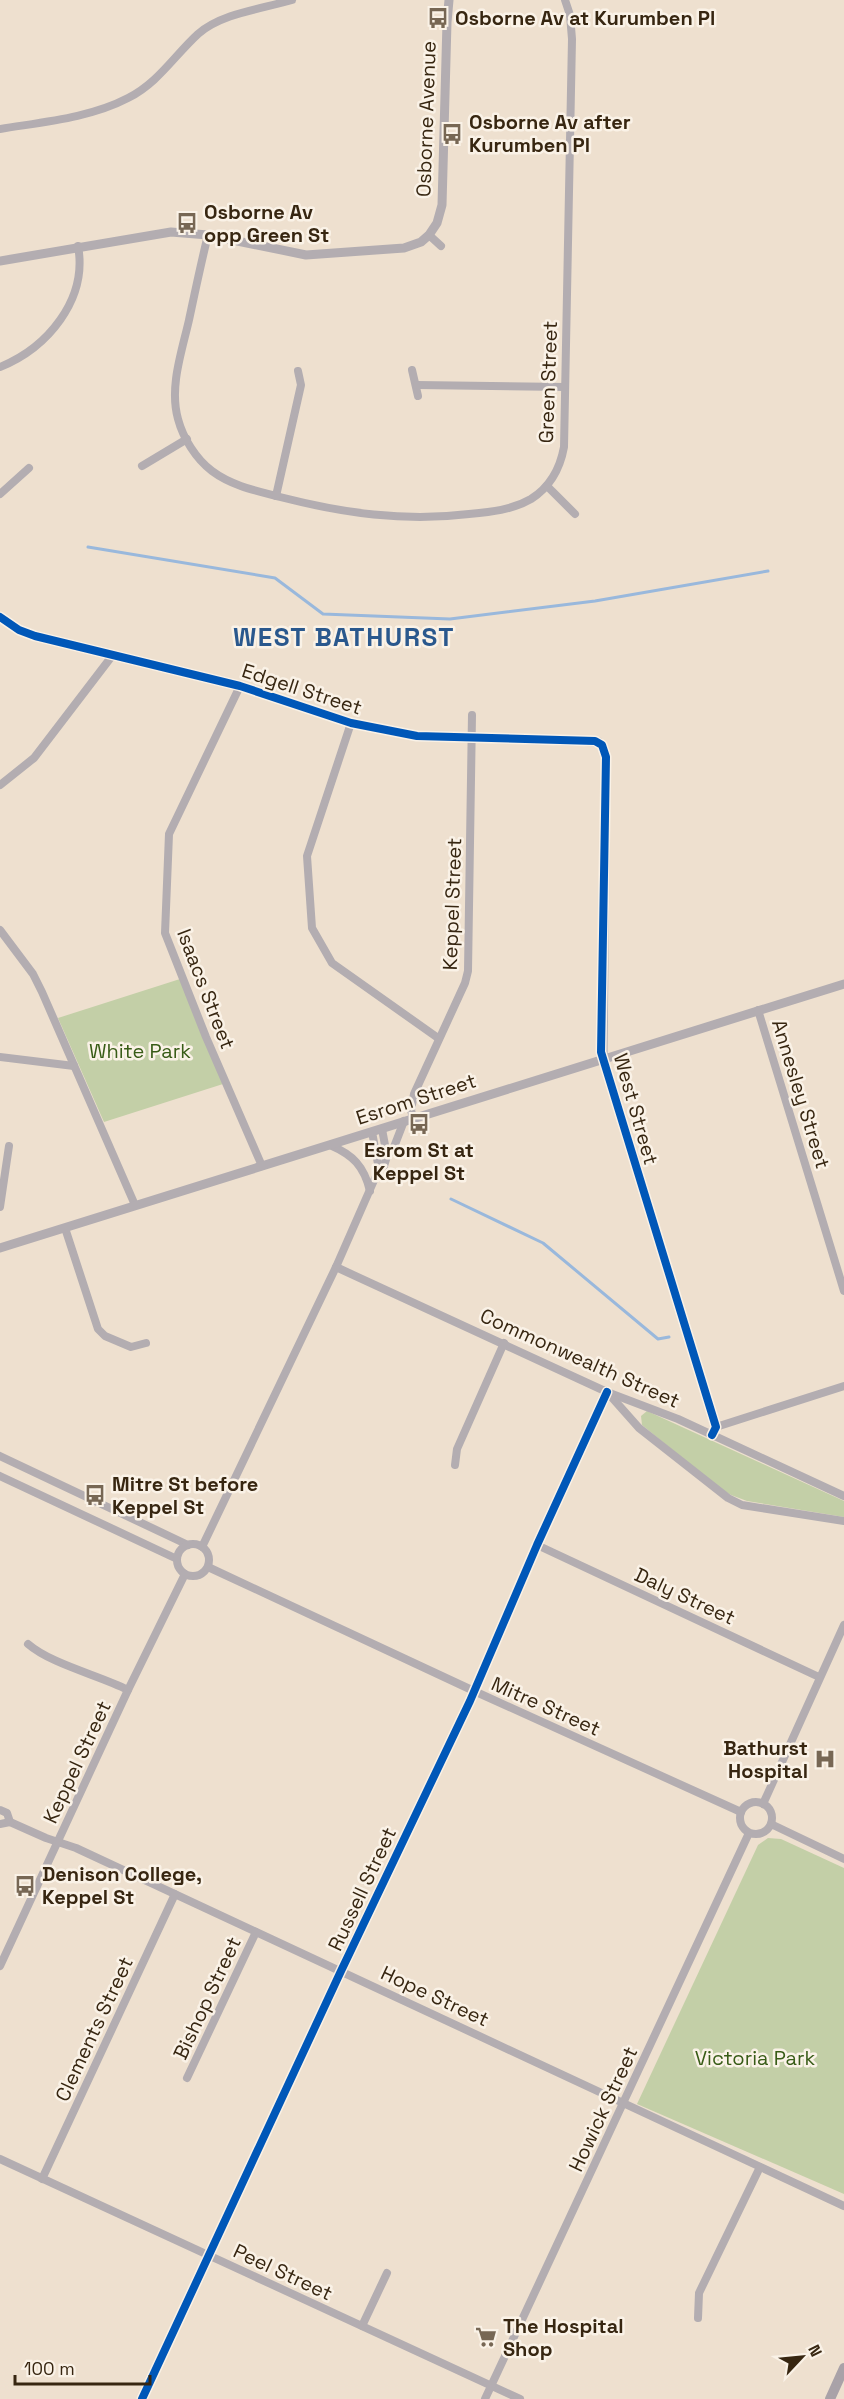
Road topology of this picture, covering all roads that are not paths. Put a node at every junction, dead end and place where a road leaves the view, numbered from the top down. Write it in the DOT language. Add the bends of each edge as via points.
graph roads {
  1 [pos="292,0"];
  2 [pos="449,0"];
  3 [pos="565,0"];
  4 [pos="0,129"];
  5 [pos="208,235"];
  6 [pos="429,235"];
  7 [pos="78,246"];
  8 [pos="441,246"];
  9 [pos="0,261"];
  10 [pos="0,367"];
  11 [pos="412,370"];
  12 [pos="298,371"];
  13 [pos="417,385"];
  14 [pos="565,387"];
  15 [pos="418,396"];
  16 [pos="187,439"];
  17 [pos="142,466"];
  18 [pos="28,468"];
  19 [pos="547,486"];
  20 [pos="0,494"];
  21 [pos="276,496"];
  22 [pos="575,514"];
  23 [pos="0,617"];
  24 [pos="112,656"];
  25 [pos="240,686"];
  26 [pos="472,715"];
  27 [pos="351,723"];
  28 [pos="472,737"];
  29 [pos="602,745"];
  30 [pos="0,785"];
  31 [pos="0,930"];
  32 [pos="844,984"];
  33 [pos="758,1010"];
  34 [pos="438,1038"];
  35 [pos="0,1057"];
  36 [pos="603,1059"];
  37 [pos="74,1066"];
  38 [pos="409,1119"];
  39 [pos="377,1130"];
  40 [pos="330,1145"];
  41 [pos="9,1146"];
  42 [pos="387,1156"];
  43 [pos="262,1166"];
  44 [pos="3,1168"];
  45 [pos="379,1169"];
  46 [pos="370,1191"];
  47 [pos="135,1205"];
  48 [pos="0,1207"];
  49 [pos="65,1228"];
  50 [pos="0,1248"];
  51 [pos="336,1266"];
  52 [pos="844,1291"];
  53 [pos="146,1343"];
  54 [pos="504,1343"];
  55 [pos="844,1386"];
  56 [pos="608,1392"];
  57 [pos="714,1431"];
  58 [pos="0,1456"];
  59 [pos="455,1465"];
  60 [pos="0,1476"];
  61 [pos="844,1497"];
  62 [pos="844,1521"];
  63 [pos="189,1545"];
  64 [pos="537,1545"];
  65 [pos="202,1547"];
  66 [pos="177,1559"];
  67 [pos="208,1567"];
  68 [pos="185,1574"];
  69 [pos="844,1625"];
  70 [pos="28,1644"];
  71 [pos="819,1677"];
  72 [pos="128,1690"];
  73 [pos="474,1691"];
  74 [pos="763,1804"];
  75 [pos="0,1810"];
  76 [pos="741,1812"];
  77 [pos="10,1822"];
  78 [pos="0,1824"];
  79 [pos="771,1824"];
  80 [pos="749,1833"];
  81 [pos="58,1842"];
  82 [pos="844,1859"];
  83 [pos="175,1894"];
  84 [pos="256,1932"];
  85 [pos="0,1966"];
  86 [pos="341,1971"];
  87 [pos="188,2078"];
  88 [pos="624,2103"];
  89 [pos="0,2159"];
  90 [pos="759,2167"];
  91 [pos="42,2179"];
  92 [pos="844,2206"];
  93 [pos="210,2256"];
  94 [pos="387,2273"];
  95 [pos="698,2318"];
  96 [pos="362,2326"];
  97 [pos="844,2368"];
  98 [pos="491,2386"];
  99 [pos="142,2399"];
  100 [pos="485,2399"];
  101 [pos="520,2399"];
  102 [pos="830,2399"];
  1 -- 4 [label="street" via="210,26 151,85 127,99 93,112"];
  2 -- 6 [label="street, Osborne Avenue" via="442,205"];
  3 -- 14 [label="street, Green Street" via="572,48"];
  5 -- 6 [label="street" via="291,253 320,255 404,248"];
  5 -- 7 [label="street" via="164,232"];
  5 -- 16 [label="street, Green Street" via="176,380 177,415"];
  6 -- 8 [label="street"];
  7 -- 9 [label="street"];
  7 -- 10 [label="street" via="78,281 61,319 39,345"];
  11 -- 13 [label="street"];
  12 -- 21 [label="street" via="301,385"];
  13 -- 14 [label="street"];
  13 -- 15 [label="street"];
  14 -- 19 [label="street, Green Street" via="563,454"];
  16 -- 17 [label="street"];
  16 -- 21 [label="street, Green Street" via="204,463 223,478 237,486"];
  18 -- 20 [label="street"];
  19 -- 21 [label="street, Green Street" via="529,500 502,510 422,518 360,514"];
  19 -- 22 [label="street"];
  23 -- 24 [label="street, Edgell Street" via="35,636"];
  24 -- 25 [label="street, Edgell Street"];
  24 -- 30 [label="street" via="34,758"];
  25 -- 27 [label="street, Edgell Street"];
  25 -- 43 [label="street, Isaacs Street" via="169,834 165,933"];
  26 -- 28 [label="street, Keppel Street"];
  27 -- 28 [label="street, Edgell Street" via="417,736"];
  27 -- 34 [label="street" via="307,856 312,928 332,963"];
  28 -- 29 [label="street, Edgell Street" via="595,741"];
  28 -- 34 [label="street, Keppel Street" via="468,971"];
  29 -- 36 [label="street, West Street" via="606,757"];
  31 -- 37 [label="street" via="33,974"];
  32 -- 33 [label="street, Esrom Street"];
  33 -- 36 [label="street, Esrom Street"];
  33 -- 52 [label="street, Annesley Street"];
  34 -- 38 [label="street, Keppel Street" via="412,1097"];
  35 -- 37 [label="street"];
  36 -- 38 [label="street, Esrom Street"];
  36 -- 57 [label="street, West Street"];
  37 -- 47 [label="street"];
  38 -- 39 [label="street, Esrom Street"];
  38 -- 42 [label="street, Keppel Street"];
  39 -- 40 [label="street, Esrom Street"];
  39 -- 42 [label="street"];
  39 -- 45 [label="street"];
  40 -- 43 [label="street, Esrom Street"];
  40 -- 46 [label="street" via="356,1160"];
  41 -- 44 [label="street"];
  42 -- 45 [label="street, Keppel Street"];
  43 -- 47 [label="street, Esrom Street"];
  44 -- 48 [label="street"];
  45 -- 46 [label="street, Keppel Street"];
  46 -- 51 [label="street, Keppel Street"];
  47 -- 49 [label="street, Esrom Street"];
  49 -- 50 [label="street, Esrom Street"];
  49 -- 53 [label="street" via="98,1329 131,1347"];
  51 -- 54 [label="street, Commonwealth Street"];
  51 -- 65 [label="street, Keppel Street"];
  54 -- 56 [label="street, Commonwealth Street"];
  54 -- 59 [label="street" via="457,1449"];
  55 -- 57 [label="street"];
  56 -- 57 [label="street, Commonwealth Street"];
  56 -- 62 [label="street" via="639,1428 728,1498 742,1504"];
  56 -- 64 [label="street, Russell Street"];
  57 -- 61 [label="street, Commonwealth Street"];
  58 -- 63 [label="street"];
  60 -- 66 [label="street"];
  63 -- 65 [label="street"];
  63 -- 66 [label="street"];
  64 -- 71 [label="street, Daly Street"];
  64 -- 73 [label="street, Russell Street"];
  65 -- 67 [label="street" via="209,1558"];
  66 -- 68 [label="street"];
  67 -- 68 [label="street" via="198,1575"];
  67 -- 73 [label="street, Mitre Street"];
  68 -- 72 [label="street, Keppel Street"];
  69 -- 71 [label="street"];
  70 -- 72 [label="street" via="40,1654"];
  71 -- 74 [label="street"];
  72 -- 81 [label="street, Keppel Street"];
  73 -- 76 [label="street, Mitre Street"];
  73 -- 86 [label="street, Russell Street"];
  74 -- 76 [label="street" via="748,1804"];
  74 -- 79 [label="street" via="771,1812"];
  75 -- 77 [label="street, Hope Street" via="7,1813"];
  76 -- 80 [label="street" via="741,1824"];
  77 -- 78 [label="street"];
  77 -- 81 [label="street, Hope Street"];
  79 -- 80 [label="street" via="762,1833"];
  79 -- 82 [label="street"];
  80 -- 88 [label="street, Howick Street"];
  81 -- 83 [label="street, Hope Street"];
  81 -- 85 [label="street, Keppel Street"];
  83 -- 84 [label="street, Hope Street"];
  83 -- 91 [label="street, Clements Street"];
  84 -- 86 [label="street, Hope Street"];
  84 -- 87 [label="street, Bishop Street"];
  86 -- 88 [label="street, Hope Street"];
  86 -- 93 [label="street, Russell Street"];
  88 -- 90 [label="street, Hope Street"];
  88 -- 98 [label="street, Howick Street"];
  89 -- 91 [label="street, Peel Street"];
  90 -- 92 [label="street, Hope Street"];
  90 -- 95 [label="street" via="699,2293"];
  91 -- 93 [label="street, Peel Street"];
  93 -- 96 [label="street, Peel Street"];
  93 -- 99 [label="street, Russell Street"];
  94 -- 96 [label="street"];
  96 -- 98 [label="street, Peel Street"];
  97 -- 102 [label="main road"];
  98 -- 100 [label="street, Howick Street"];
  98 -- 101 [label="street, Peel Street"];
}
